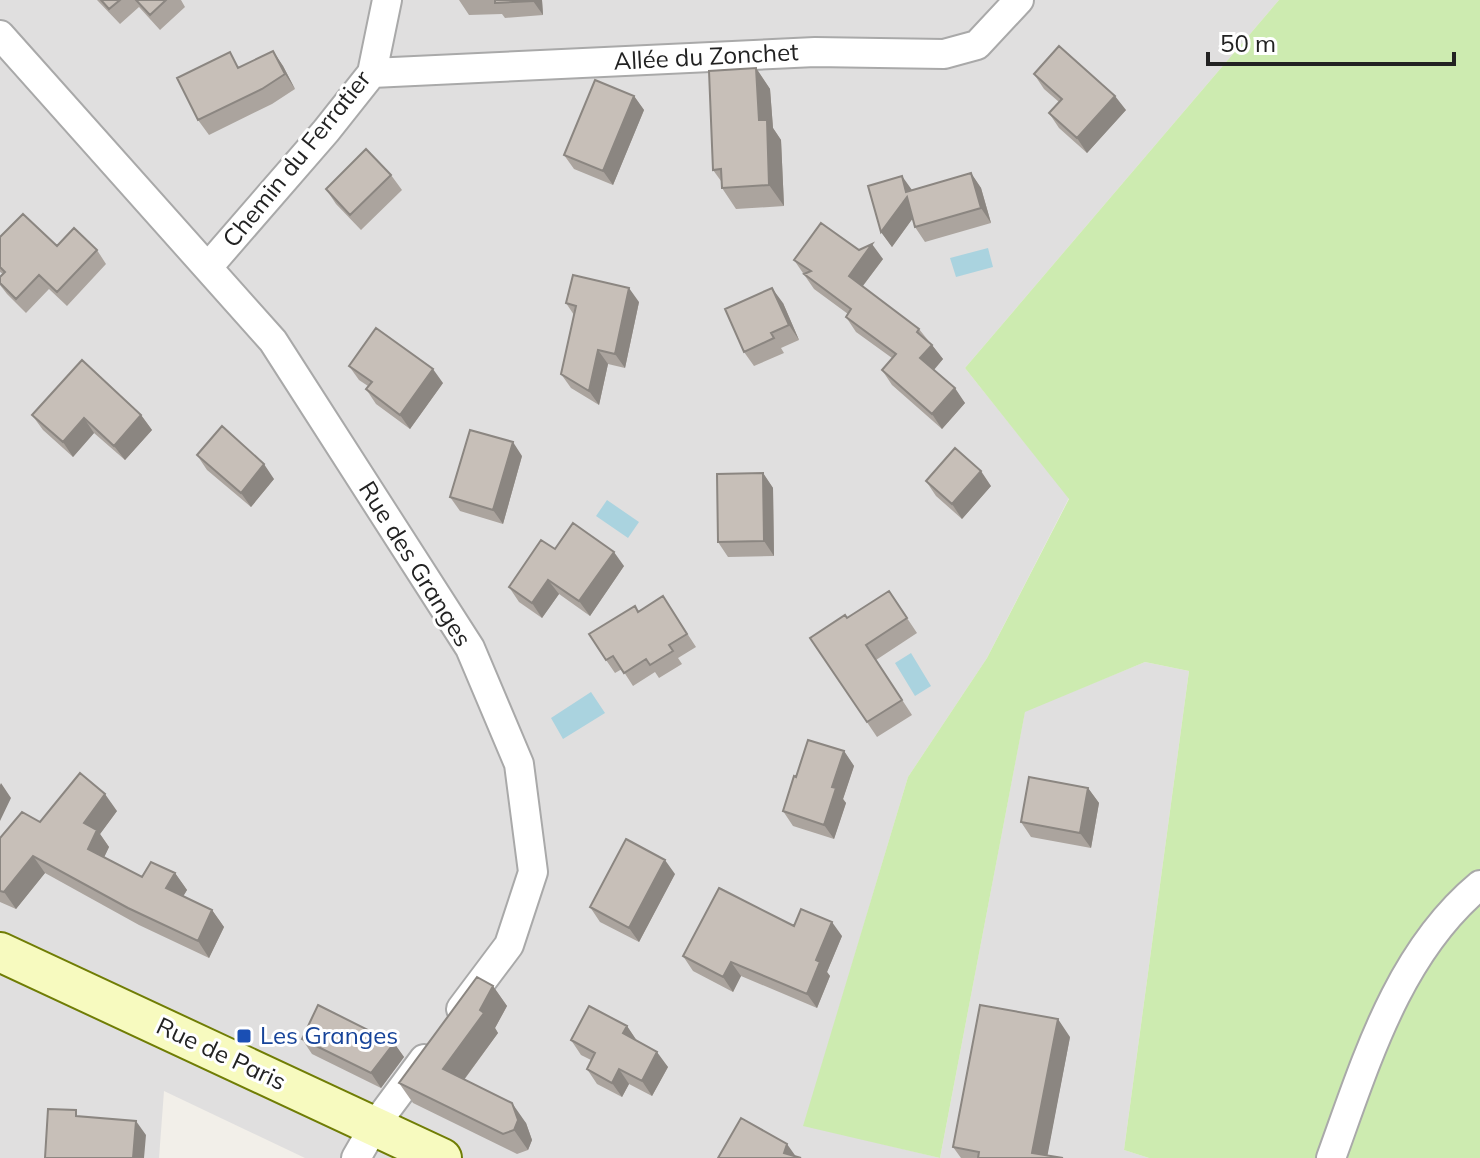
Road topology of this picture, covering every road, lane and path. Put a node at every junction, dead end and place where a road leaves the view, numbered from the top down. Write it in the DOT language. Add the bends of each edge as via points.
graph roads {
  1 [pos="387,0"];
  2 [pos="1019,0"];
  3 [pos="0,35"];
  4 [pos="372,73"];
  5 [pos="208,267"];
  6 [pos="1480,885"];
  7 [pos="0,952"];
  8 [pos="375,1125"];
  9 [pos="356,1158"];
  10 [pos="442,1158"];
  11 [pos="1331,1158"];
  1 -- 4 [label="street, Chemin du Ferratier"];
  2 -- 4 [label="street, Allée du Zonchet" via="977,45 944,54 815,52"];
  3 -- 5 [label="street, Rue des Granges"];
  4 -- 5 [label="street, Chemin du Ferratier"];
  5 -- 8 [label="street, Rue des Granges" via="273,341 470,648 519,764 533,872 509,945"];
  6 -- 11 [label="street" via="1459,902 1420,952 1367,1060"];
  7 -- 8 [label="main road, Rue de Paris"];
  8 -- 9 [label="street, Rue des Granges"];
  8 -- 10 [label="main road, Rue de Paris"];
}
